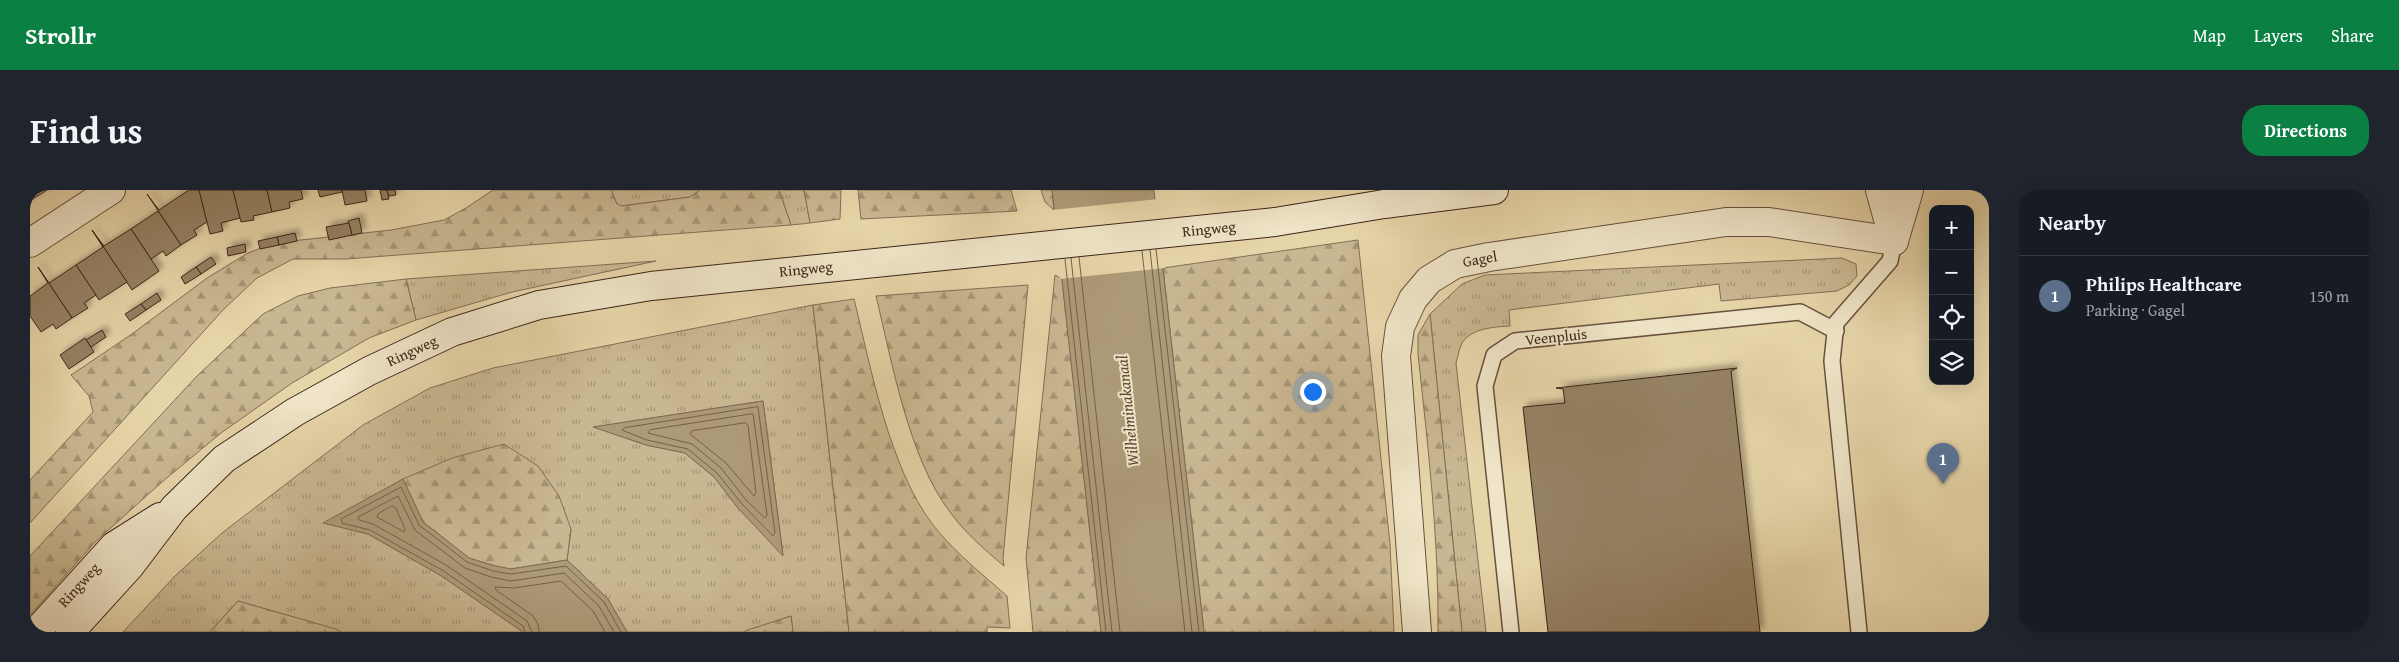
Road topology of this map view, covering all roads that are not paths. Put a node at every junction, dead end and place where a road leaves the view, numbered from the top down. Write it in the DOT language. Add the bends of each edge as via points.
graph roads {
  1 [pos="110,190"];
  2 [pos="1494,190"];
  3 [pos="1880,190"];
  4 [pos="1909,190"];
  5 [pos="1894,241"];
  6 [pos="30,243"];
  7 [pos="1836,331"];
  8 [pos="174,508"];
  9 [pos="36,632"];
  10 [pos="70,632"];
  11 [pos="1416,632"];
  12 [pos="1511,632"];
  13 [pos="1859,632"];
  1 -- 6 [label="main road"];
  2 -- 8 [label="main road, Ringweg" via="1252,224 651,286 539,305 452,332 369,371 296,412 224,460"];
  3 -- 5 [label="main road"];
  4 -- 5 [label="main road"];
  5 -- 7 [label="lane" via="1890,261 1836,323"];
  5 -- 11 [label="main road, Gagel" via="1769,222 1726,222 1455,264 1429,280 1413,299 1400,327 1396,356"];
  7 -- 12 [label="lane, Veenpluis" via="1800,312 1515,341 1494,356 1485,386"];
  7 -- 13 [label="lane" via="1832,361"];
  8 -- 9 [label="main road, Ringweg" via="114,546"];
  8 -- 10 [label="main road, Ringweg" via="130,566"];
}
